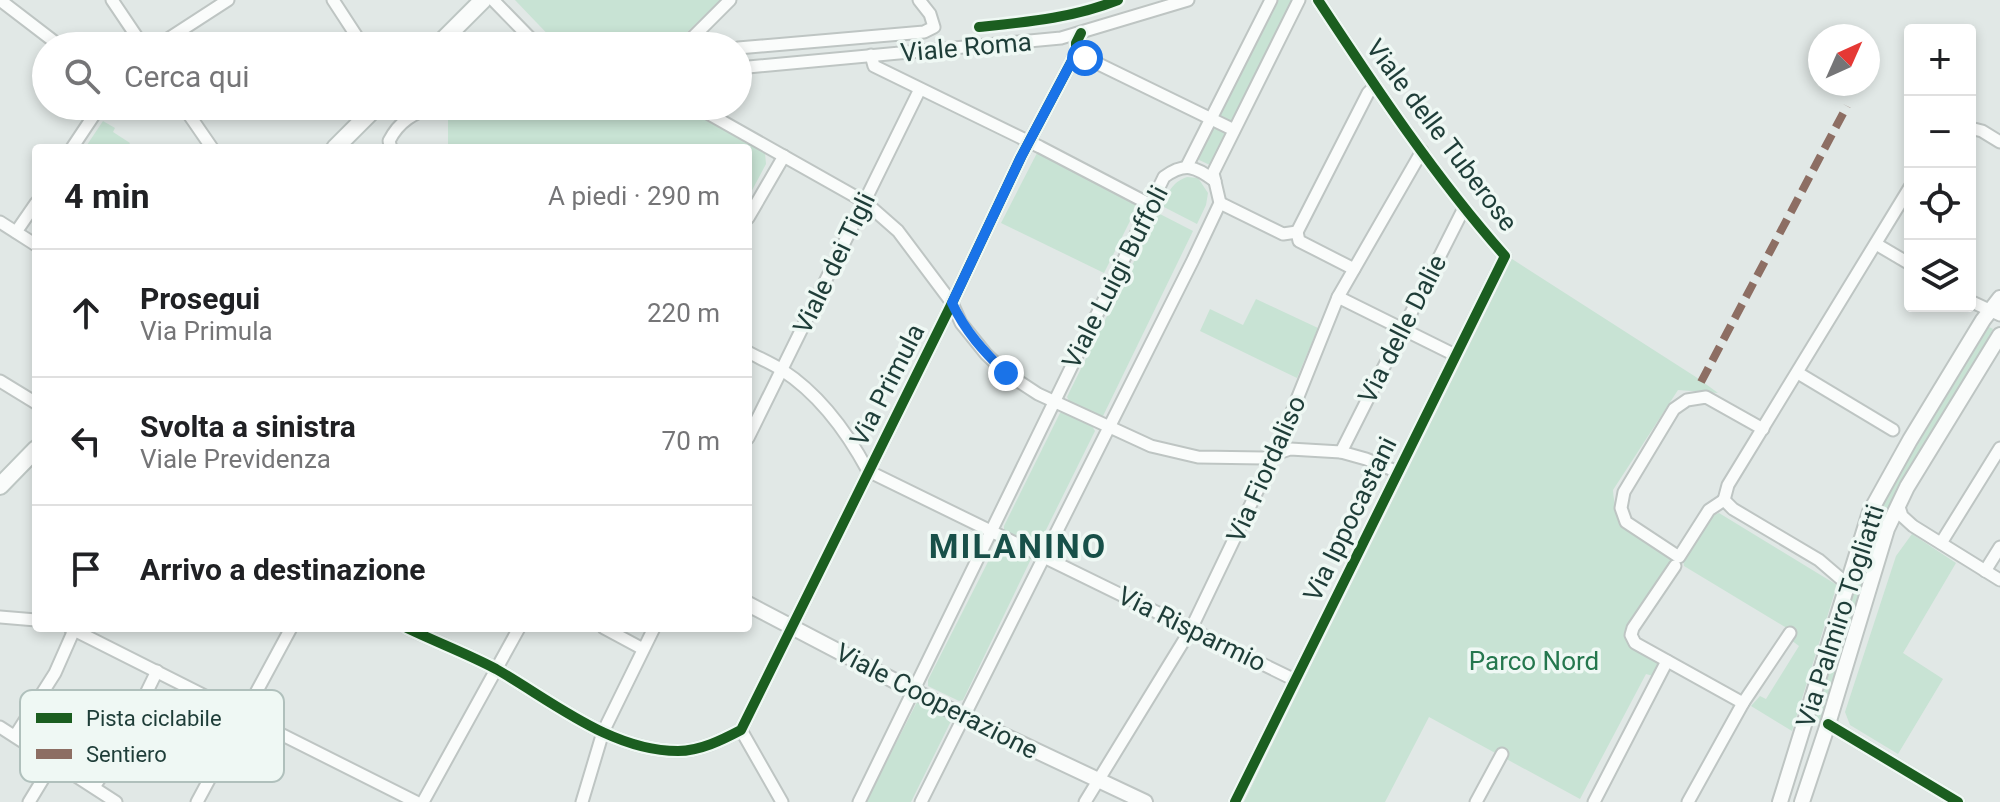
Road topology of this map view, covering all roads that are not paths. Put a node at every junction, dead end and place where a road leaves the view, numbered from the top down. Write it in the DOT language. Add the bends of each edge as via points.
graph roads {
  1 [pos="112,0"];
  2 [pos="333,0"];
  3 [pos="483,0"];
  4 [pos="493,0"];
  5 [pos="730,0"];
  6 [pos="919,0"];
  7 [pos="1188,0"];
  8 [pos="1271,0"];
  9 [pos="1299,0"];
  10 [pos="1318,0"];
  11 [pos="224,1"];
  12 [pos="1,3"];
  13 [pos="41,32"];
  14 [pos="134,32"];
  15 [pos="178,32"];
  16 [pos="354,32"];
  17 [pos="451,32"];
  18 [pos="524,32"];
  19 [pos="698,32"];
  20 [pos="1081,33"];
  21 [pos="752,47"];
  22 [pos="1076,53"];
  23 [pos="871,55"];
  24 [pos="752,67"];
  25 [pos="1375,86"];
  26 [pos="920,89"];
  27 [pos="1212,119"];
  28 [pos="91,120"];
  29 [pos="193,120"];
  30 [pos="363,120"];
  31 [pos="406,120"];
  32 [pos="720,120"];
  33 [pos="1234,130"];
  34 [pos="1976,130"];
  35 [pos="1029,141"];
  36 [pos="2000,142"];
  37 [pos="75,144"];
  38 [pos="209,144"];
  39 [pos="339,144"];
  40 [pos="390,144"];
  41 [pos="1422,151"];
  42 [pos="784,156"];
  43 [pos="1187,166"];
  44 [pos="1215,181"];
  45 [pos="1904,197"];
  46 [pos="865,202"];
  47 [pos="1220,203"];
  48 [pos="1151,205"];
  49 [pos="1464,208"];
  50 [pos="32,209"];
  51 [pos="752,211"];
  52 [pos="1,224"];
  53 [pos="16,232"];
  54 [pos="1297,232"];
  55 [pos="32,242"];
  56 [pos="1876,244"];
  57 [pos="1505,256"];
  58 [pos="1904,260"];
  59 [pos="1354,269"];
  60 [pos="1338,297"];
  61 [pos="2000,298"];
  62 [pos="952,303"];
  63 [pos="1976,304"];
  64 [pos="1995,313"];
  65 [pos="1401,329"];
  66 [pos="2000,335"];
  67 [pos="752,354"];
  68 [pos="1455,355"];
  69 [pos="782,369"];
  70 [pos="1798,373"];
  71 [pos="0,381"];
  72 [pos="1053,400"];
  73 [pos="32,401"];
  74 [pos="1109,428"];
  75 [pos="1763,429"];
  76 [pos="752,430"];
  77 [pos="1893,430"];
  78 [pos="2000,448"];
  79 [pos="1341,452"];
  80 [pos="32,454"];
  81 [pos="1275,454"];
  82 [pos="868,471"];
  83 [pos="1398,472"];
  84 [pos="1,483"];
  85 [pos="1724,500"];
  86 [pos="1898,504"];
  87 [pos="1913,526"];
  88 [pos="990,531"];
  89 [pos="1881,543"];
  90 [pos="1941,543"];
  91 [pos="2000,547"];
  92 [pos="1045,558"];
  93 [pos="1675,566"];
  94 [pos="1985,571"];
  95 [pos="2000,580"];
  96 [pos="1847,584"];
  97 [pos="752,606"];
  98 [pos="0,617"];
  99 [pos="32,620"];
  100 [pos="791,627"];
  101 [pos="1191,629"];
  102 [pos="71,632"];
  103 [pos="78,632"];
  104 [pos="289,632"];
  105 [pos="416,632"];
  106 [pos="517,632"];
  107 [pos="611,632"];
  108 [pos="652,632"];
  109 [pos="1790,633"];
  110 [pos="643,649"];
  111 [pos="1667,661"];
  112 [pos="497,670"];
  113 [pos="157,671"];
  114 [pos="1295,680"];
  115 [pos="44,690"];
  116 [pos="148,690"];
  117 [pos="194,690"];
  118 [pos="258,690"];
  119 [pos="914,692"];
  120 [pos="1743,703"];
  121 [pos="966,717"];
  122 [pos="1828,724"];
  123 [pos="0,727"];
  124 [pos="20,728"];
  125 [pos="741,730"];
  126 [pos="603,732"];
  127 [pos="15,736"];
  128 [pos="284,736"];
  129 [pos="20,739"];
  130 [pos="1502,754"];
  131 [pos="1792,765"];
  132 [pos="1099,781"];
  133 [pos="41,782"];
  134 [pos="86,782"];
  135 [pos="97,782"];
  136 [pos="208,782"];
  137 [pos="94,787"];
  138 [pos="29,802"];
  139 [pos="116,802"];
  140 [pos="197,802"];
  141 [pos="416,802"];
  142 [pos="423,802"];
  143 [pos="582,802"];
  144 [pos="782,802"];
  145 [pos="859,802"];
  146 [pos="921,802"];
  147 [pos="1085,802"];
  148 [pos="1145,802"];
  149 [pos="1235,802"];
  150 [pos="1476,802"];
  151 [pos="1594,802"];
  152 [pos="1688,802"];
  153 [pos="1780,802"];
  154 [pos="1794,802"];
  155 [pos="1802,802"];
  156 [pos="1958,802"];
  1 -- 14 [label="street"];
  2 -- 16 [label="street"];
  3 -- 17 [label="main road"];
  4 -- 18 [label="street"];
  5 -- 19 [label="street"];
  6 -- 21 [label="street, Viale Roma" via="934,27 924,32"];
  7 -- 20 [label="street, Viale Roma"];
  8 -- 27 [label="street, Viale Luigi Buffoli"];
  9 -- 33 [label="street"];
  10 -- 25 [label="street, Viale delle Tuberose"];
  11 -- 15 [label="street"];
  12 -- 13 [label="street"];
  20 -- 22 [label="street, Via Primula"];
  20 -- 23 [label="street, Viale Roma"];
  22 -- 27 [label="street"];
  22 -- 35 [label="street, Via Primula"];
  23 -- 24 [label="street, Viale Roma"];
  23 -- 26 [label="street" via="874,66"];
  25 -- 41 [label="street, Viale delle Tuberose"];
  25 -- 54 [label="street"];
  26 -- 35 [label="street"];
  26 -- 46 [label="street, Viale dei Tigli"];
  27 -- 33 [label="street"];
  27 -- 43 [label="street, Viale Luigi Buffoli"];
  28 -- 37 [label="street"];
  29 -- 38 [label="street"];
  30 -- 39 [label="main road"];
  31 -- 40 [label="street" via="395,129"];
  32 -- 42 [label="street"];
  33 -- 44 [label="street" via="1213,173"];
  34 -- 36 [label="street"];
  35 -- 48 [label="street"];
  35 -- 62 [label="street, Via Primula"];
  41 -- 49 [label="street, Viale delle Tuberose"];
  41 -- 59 [label="street, Via Fiordaliso"];
  42 -- 46 [label="street"];
  42 -- 51 [label="street"];
  43 -- 44 [label="street, Viale Luigi Buffoli"];
  43 -- 48 [label="street, Viale Luigi Buffoli" via="1164,177"];
  44 -- 47 [label="street"];
  45 -- 56 [label="street"];
  46 -- 62 [label="street" via="898,231"];
  46 -- 69 [label="street, Viale dei Tigli"];
  47 -- 54 [label="street" via="1283,234"];
  47 -- 74 [label="street"];
  48 -- 72 [label="street, Viale Luigi Buffoli"];
  49 -- 57 [label="street, Viale delle Tuberose"];
  49 -- 65 [label="street, Via delle Dalie"];
  50 -- 53 [label="street"];
  52 -- 53 [label="street"];
  53 -- 55 [label="street"];
  54 -- 59 [label="street" via="1299,241"];
  56 -- 58 [label="street"];
  56 -- 70 [label="street"];
  57 -- 68 [label="street, Via Ippocastani"];
  59 -- 60 [label="street, Via Fiordaliso"];
  60 -- 65 [label="street"];
  60 -- 81 [label="street, Via Fiordaliso"];
  61 -- 64 [label="street, Via Palmiro Togliatti"];
  62 -- 72 [label="street" via="986,354"];
  62 -- 82 [label="street, Via Primula"];
  63 -- 64 [label="street"];
  64 -- 96 [label="street, Via Palmiro Togliatti" via="1882,487"];
  65 -- 68 [label="street"];
  65 -- 79 [label="street, Via delle Dalie"];
  66 -- 86 [label="street, Via Palmiro Togliatti"];
  67 -- 69 [label="street"];
  68 -- 83 [label="street, Via Ippocastani"];
  69 -- 76 [label="street, Viale dei Tigli"];
  69 -- 82 [label="street" via="831,414"];
  70 -- 75 [label="street"];
  70 -- 77 [label="street"];
  71 -- 73 [label="street"];
  72 -- 74 [label="street, Viale Luigi Buffoli"];
  72 -- 88 [label="street, Viale Luigi Buffoli"];
  74 -- 81 [label="street, Viale Luigi Buffoli" via="1151,446 1198,457 1250,459"];
  74 -- 92 [label="street"];
  75 -- 85 [label="street"];
  75 -- 85 [label="street" via="1706,397 1687,400 1674,409 1624,492 1621,508 1626,522 1679,557 1709,510"];
  78 -- 90 [label="street"];
  79 -- 81 [label="street, Viale Luigi Buffoli" via="1290,449"];
  79 -- 83 [label="street, Viale Luigi Buffoli"];
  80 -- 84 [label="main road"];
  81 -- 101 [label="street, Via Fiordaliso"];
  82 -- 88 [label="street"];
  82 -- 100 [label="street, Via Primula"];
  83 -- 114 [label="street, Via Ippocastani"];
  85 -- 96 [label="street" via="1819,560"];
  86 -- 87 [label="street"];
  86 -- 89 [label="street, Via Palmiro Togliatti"];
  87 -- 89 [label="street" via="1898,527"];
  87 -- 90 [label="street"];
  88 -- 92 [label="street"];
  88 -- 119 [label="street, Viale Luigi Buffoli"];
  89 -- 122 [label="street, Via Palmiro Togliatti"];
  90 -- 94 [label="street"];
  91 -- 94 [label="street"];
  92 -- 101 [label="street, Via Risparmio"];
  92 -- 121 [label="street"];
  93 -- 111 [label="street" via="1631,635 1635,643"];
  94 -- 95 [label="street"];
  96 -- 131 [label="street, Via Palmiro Togliatti"];
  97 -- 100 [label="street, Viale Cooperazione"];
  98 -- 99 [label="street"];
  100 -- 119 [label="street, Viale Cooperazione"];
  100 -- 125 [label="street, Via Primula"];
  101 -- 114 [label="street, Via Risparmio"];
  101 -- 132 [label="street, Via Fiordaliso"];
  102 -- 115 [label="street"];
  103 -- 113 [label="street"];
  104 -- 118 [label="street"];
  105 -- 112 [label="street"];
  106 -- 112 [label="street"];
  107 -- 110 [label="street"];
  108 -- 110 [label="street"];
  109 -- 120 [label="street"];
  110 -- 126 [label="street"];
  111 -- 120 [label="street"];
  111 -- 151 [label="street"];
  112 -- 126 [label="street"];
  112 -- 142 [label="street"];
  113 -- 116 [label="street"];
  113 -- 117 [label="street"];
  114 -- 149 [label="street, Via Ippocastani"];
  119 -- 121 [label="street, Viale Cooperazione"];
  119 -- 145 [label="street, Viale Luigi Buffoli"];
  120 -- 152 [label="street"];
  121 -- 132 [label="street, Viale Cooperazione"];
  121 -- 146 [label="street"];
  122 -- 131 [label="street, Via Palmiro Togliatti" via="1817,728"];
  122 -- 155 [label="street, Via Palmiro Togliatti"];
  122 -- 156 [label="street"];
  123 -- 127 [label="street"];
  124 -- 127 [label="street"];
  125 -- 126 [label="street" via="714,744 679,751 646,747"];
  125 -- 144 [label="street"];
  126 -- 143 [label="street"];
  127 -- 129 [label="street"];
  128 -- 141 [label="street"];
  130 -- 150 [label="street"];
  131 -- 153 [label="street, Via Palmiro Togliatti"];
  131 -- 154 [label="street"];
  132 -- 147 [label="street, Via Fiordaliso"];
  132 -- 148 [label="street, Viale Cooperazione"];
  133 -- 138 [label="street"];
  134 -- 137 [label="street"];
  135 -- 137 [label="street"];
  136 -- 140 [label="street"];
  137 -- 139 [label="street"];
}
